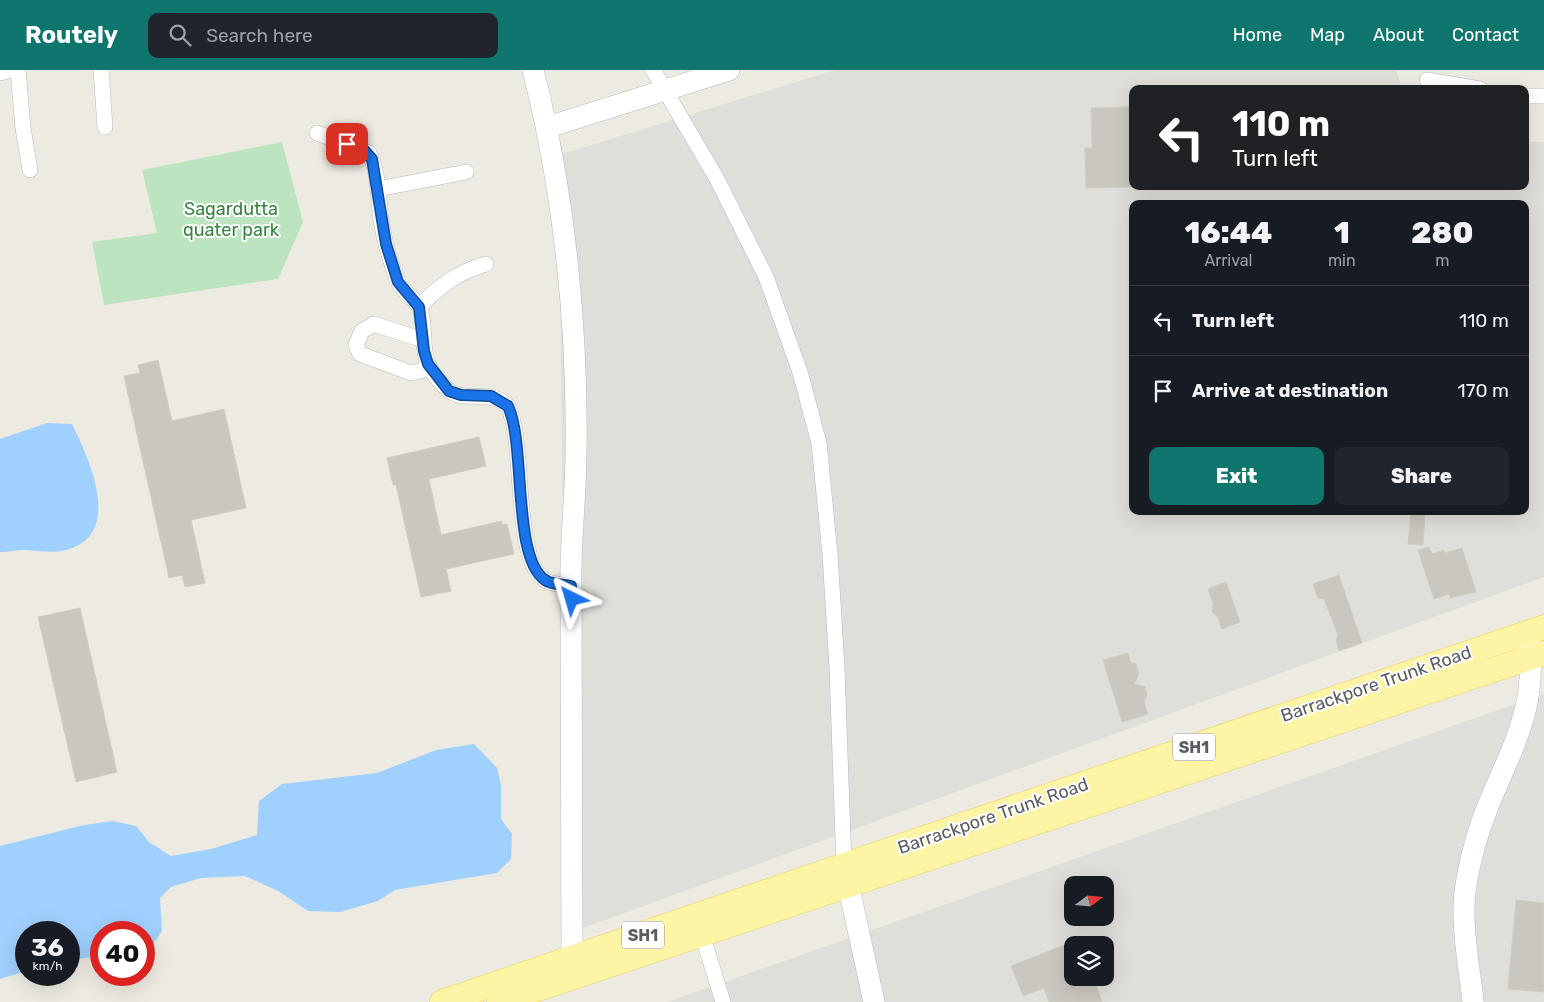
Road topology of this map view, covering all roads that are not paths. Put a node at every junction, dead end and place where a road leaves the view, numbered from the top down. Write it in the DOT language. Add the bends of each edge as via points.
graph roads {
  1 [pos="10,70"];
  2 [pos="18,70"];
  3 [pos="101,70"];
  4 [pos="533,70"];
  5 [pos="653,70"];
  6 [pos="729,70"];
  7 [pos="0,73"];
  8 [pos="1427,80"];
  9 [pos="1456,85"];
  10 [pos="664,89"];
  11 [pos="1529,96"];
  12 [pos="1544,96"];
  13 [pos="104,127"];
  14 [pos="548,127"];
  15 [pos="317,133"];
  16 [pos="30,170"];
  17 [pos="466,172"];
  18 [pos="378,189"];
  19 [pos="486,264"];
  20 [pos="419,307"];
  21 [pos="423,340"];
  22 [pos="428,364"];
  23 [pos="571,586"];
  24 [pos="1536,630"];
  25 [pos="1539,655"];
  26 [pos="846,876"];
  27 [pos="702,934"];
  28 [pos="574,967"];
  29 [pos="523,998"];
  30 [pos="442,1002"];
  31 [pos="499,1002"];
  32 [pos="723,1002"];
  33 [pos="874,1002"];
  34 [pos="1473,1002"];
  1 -- 7 [label="street"];
  2 -- 16 [label="street"];
  3 -- 13 [label="street"];
  4 -- 14 [label="street"];
  5 -- 10 [label="street"];
  6 -- 10 [label="street"];
  8 -- 9 [label="street"];
  10 -- 14 [label="street"];
  10 -- 26 [label="street" via="766,276 800,372 819,443 830,554"];
  11 -- 12 [label="street"];
  14 -- 23 [label="street" via="574,352 576,451"];
  15 -- 18 [label="street" via="369,153"];
  17 -- 18 [label="street"];
  18 -- 20 [label="street" via="384,234 397,280"];
  19 -- 20 [label="street" via="446,281"];
  20 -- 21 [label="street"];
  21 -- 22 [label="street"];
  21 -- 22 [label="street" via="374,324 362,331 356,345 360,354 412,373 422,371"];
  22 -- 23 [label="street" via="449,391 461,395 491,396 508,406 531,561 544,579"];
  23 -- 28 [label="street"];
  24 -- 25 [label="street"];
  24 -- 26 [label="main road, Barrackpore Trunk Road / SH1"];
  25 -- 26 [label="main road, Barrackpore Trunk Road / SH1"];
  25 -- 34 [label="street" via="1529,712 1485,814 1468,875 1464,908"];
  26 -- 27 [label="main road, Barrackpore Trunk Road / SH1"];
  26 -- 28 [label="main road, Barrackpore Trunk Road / SH1"];
  26 -- 33 [label="street"];
  27 -- 28 [label="main road, Barrackpore Trunk Road / SH1"];
  27 -- 32 [label="street"];
  28 -- 29 [label="main road, Barrackpore Trunk Road / SH1"];
  28 -- 30 [label="main road, Barrackpore Trunk Road / SH1"];
  29 -- 31 [label="main road, Barrackpore Trunk Road / SH1"];
}
